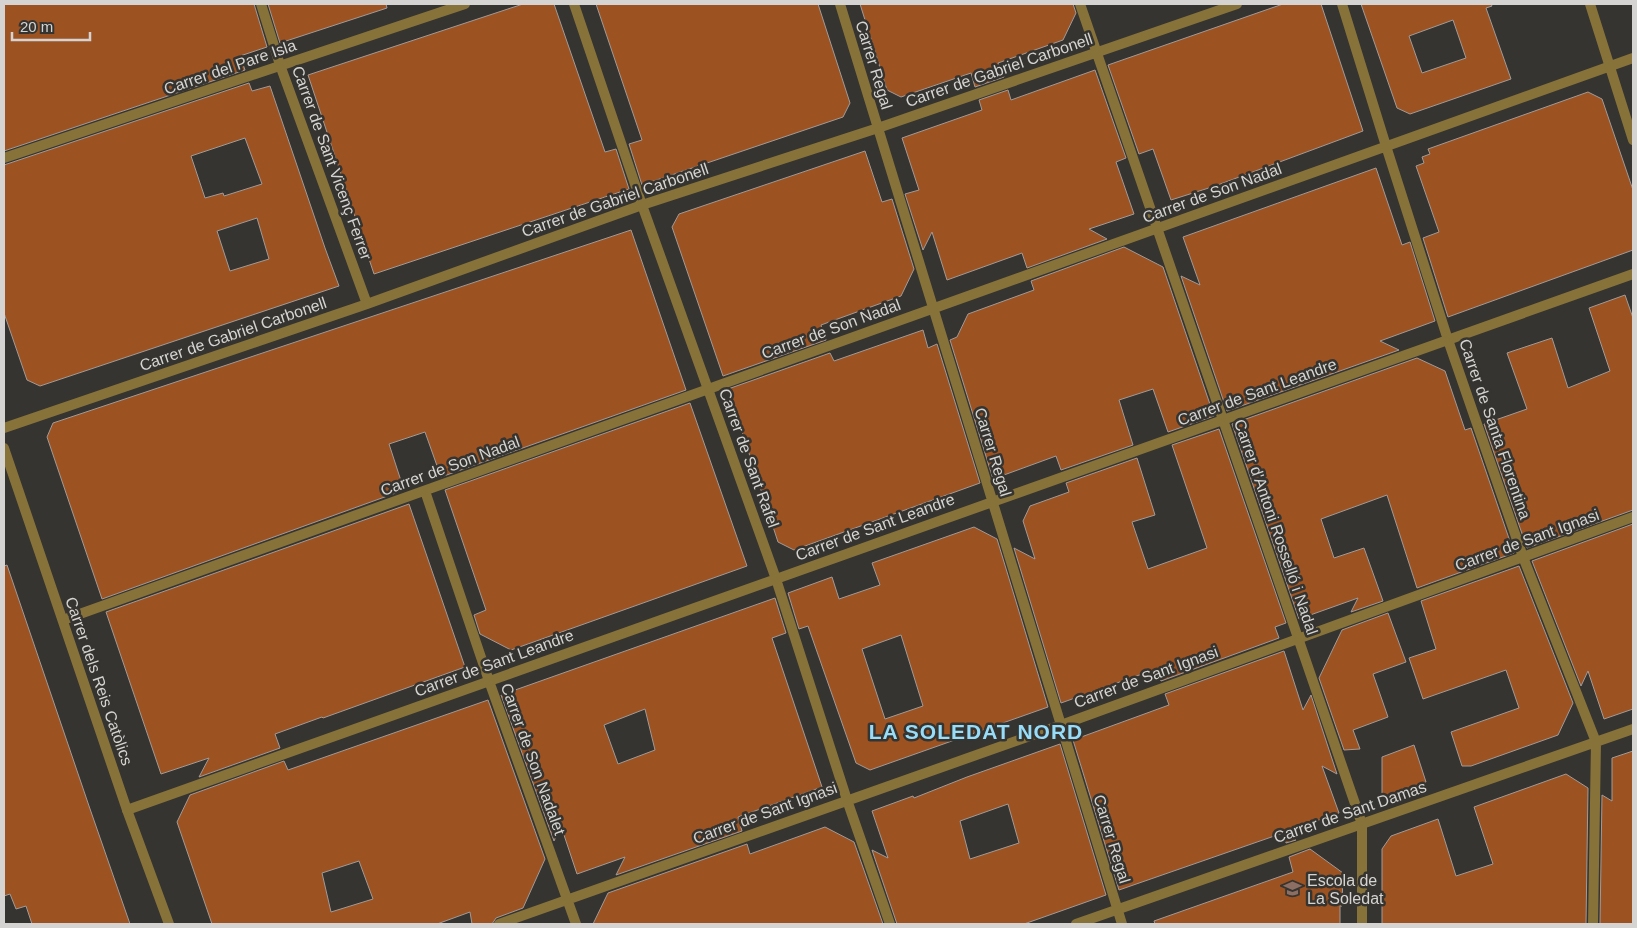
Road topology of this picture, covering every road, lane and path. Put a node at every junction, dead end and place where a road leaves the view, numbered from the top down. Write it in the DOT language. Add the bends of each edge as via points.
graph roads {
  1 [pos="261,4"];
  2 [pos="465,4"];
  3 [pos="574,4"];
  4 [pos="840,4"];
  5 [pos="1080,4"];
  6 [pos="1237,4"];
  7 [pos="1342,4"];
  8 [pos="1590,4"];
  9 [pos="1097,52"];
  10 [pos="1633,58"];
  11 [pos="280,65"];
  12 [pos="1609,67"];
  13 [pos="878,128"];
  14 [pos="1633,140"];
  15 [pos="1386,146"];
  16 [pos="4,158"];
  17 [pos="642,205"];
  18 [pos="1157,228"];
  19 [pos="1633,274"];
  20 [pos="367,304"];
  21 [pos="933,308"];
  22 [pos="1448,340"];
  23 [pos="708,389"];
  24 [pos="1223,420"];
  25 [pos="4,428"];
  26 [pos="4,448"];
  27 [pos="425,491"];
  28 [pos="992,501"];
  29 [pos="1633,518"];
  30 [pos="1523,557"];
  31 [pos="776,579"];
  32 [pos="63,620"];
  33 [pos="1298,638"];
  34 [pos="489,681"];
  35 [pos="1061,725"];
  36 [pos="1633,729"];
  37 [pos="1596,742"];
  38 [pos="847,800"];
  39 [pos="127,810"];
  40 [pos="1362,824"];
  41 [pos="568,900"];
  42 [pos="1117,910"];
  43 [pos="169,924"];
  44 [pos="499,924"];
  45 [pos="576,924"];
  46 [pos="890,924"];
  47 [pos="1076,924"];
  48 [pos="1122,924"];
  49 [pos="1362,924"];
  50 [pos="1593,924"];
  1 -- 11 [label="street, Carrer de Sant Vicenç Ferrer"];
  2 -- 11 [label="street, Carrer del Pare Isla"];
  3 -- 17 [label="street, Carrer de Sant Rafel"];
  4 -- 13 [label="street, Carrer Regal"];
  5 -- 9 [label="street, Carrer d'Antoni Rosselló i Nadal"];
  6 -- 9 [label="street, Carrer de Gabriel Carbonell"];
  7 -- 15 [label="street, Carrer de Santa Florentina"];
  8 -- 12 [label="street"];
  9 -- 13 [label="street, Carrer de Gabriel Carbonell"];
  9 -- 18 [label="street, Carrer d'Antoni Rosselló i Nadal"];
  10 -- 12 [label="street, Carrer de Son Nadal"];
  11 -- 16 [label="street, Carrer del Pare Isla"];
  11 -- 20 [label="street, Carrer de Sant Vicenç Ferrer"];
  12 -- 14 [label="street"];
  12 -- 15 [label="street, Carrer de Son Nadal"];
  13 -- 17 [label="street, Carrer de Gabriel Carbonell"];
  13 -- 21 [label="street, Carrer Regal"];
  15 -- 18 [label="street, Carrer de Son Nadal"];
  15 -- 22 [label="street, Carrer de Santa Florentina"];
  17 -- 20 [label="street, Carrer de Gabriel Carbonell"];
  17 -- 23 [label="street, Carrer de Sant Rafel"];
  18 -- 21 [label="street, Carrer de Son Nadal"];
  18 -- 24 [label="street, Carrer d'Antoni Rosselló i Nadal"];
  19 -- 22 [label="street, Carrer de Sant Leandre"];
  20 -- 25 [label="street, Carrer de Gabriel Carbonell"];
  21 -- 23 [label="street, Carrer de Son Nadal"];
  21 -- 28 [label="street, Carrer Regal"];
  22 -- 24 [label="street, Carrer de Sant Leandre"];
  22 -- 30 [label="street, Carrer de Santa Florentina"];
  23 -- 27 [label="street, Carrer de Son Nadal"];
  23 -- 31 [label="street, Carrer de Sant Rafel"];
  24 -- 28 [label="street, Carrer de Sant Leandre"];
  24 -- 33 [label="street, Carrer d'Antoni Rosselló i Nadal"];
  26 -- 32 [label="street, Carrer dels Reis Catòlics"];
  27 -- 32 [label="street, Carrer de Son Nadal"];
  27 -- 34 [label="street, Carrer de Son Nadalet"];
  28 -- 31 [label="street, Carrer de Sant Leandre"];
  28 -- 35 [label="street, Carrer Regal"];
  29 -- 30 [label="street, Carrer de Sant Ignasi"];
  30 -- 33 [label="street, Carrer de Sant Ignasi"];
  30 -- 37 [label="street, Carrer de Santa Florentina"];
  31 -- 34 [label="street, Carrer de Sant Leandre"];
  31 -- 38 [label="street, Carrer de Sant Rafel"];
  32 -- 39 [label="street, Carrer dels Reis Catòlics"];
  33 -- 35 [label="street, Carrer de Sant Ignasi"];
  33 -- 40 [label="street, Carrer d'Antoni Rosselló i Nadal"];
  34 -- 39 [label="street, Carrer de Sant Leandre"];
  34 -- 41 [label="street, Carrer de Son Nadalet"];
  35 -- 38 [label="street, Carrer de Sant Ignasi"];
  35 -- 42 [label="street, Carrer Regal"];
  36 -- 37 [label="street, Carrer de Sant Damas"];
  37 -- 40 [label="street, Carrer de Sant Damas"];
  37 -- 50 [label="street, Carrer de Santa Florentina"];
  38 -- 41 [label="street, Carrer de Sant Ignasi"];
  38 -- 46 [label="street, Carrer de Sant Rafel"];
  39 -- 43 [label="street, Carrer dels Reis Catòlics"];
  40 -- 42 [label="street, Carrer de Sant Damas"];
  40 -- 49 [label="street, Carrer d'Antoni Rosselló i Nadal"];
  41 -- 44 [label="street, Carrer de Sant Ignasi"];
  41 -- 45 [label="street, Carrer de Son Nadalet"];
  42 -- 47 [label="street, Carrer de Sant Damas"];
  42 -- 48 [label="street, Carrer Regal"];
}
